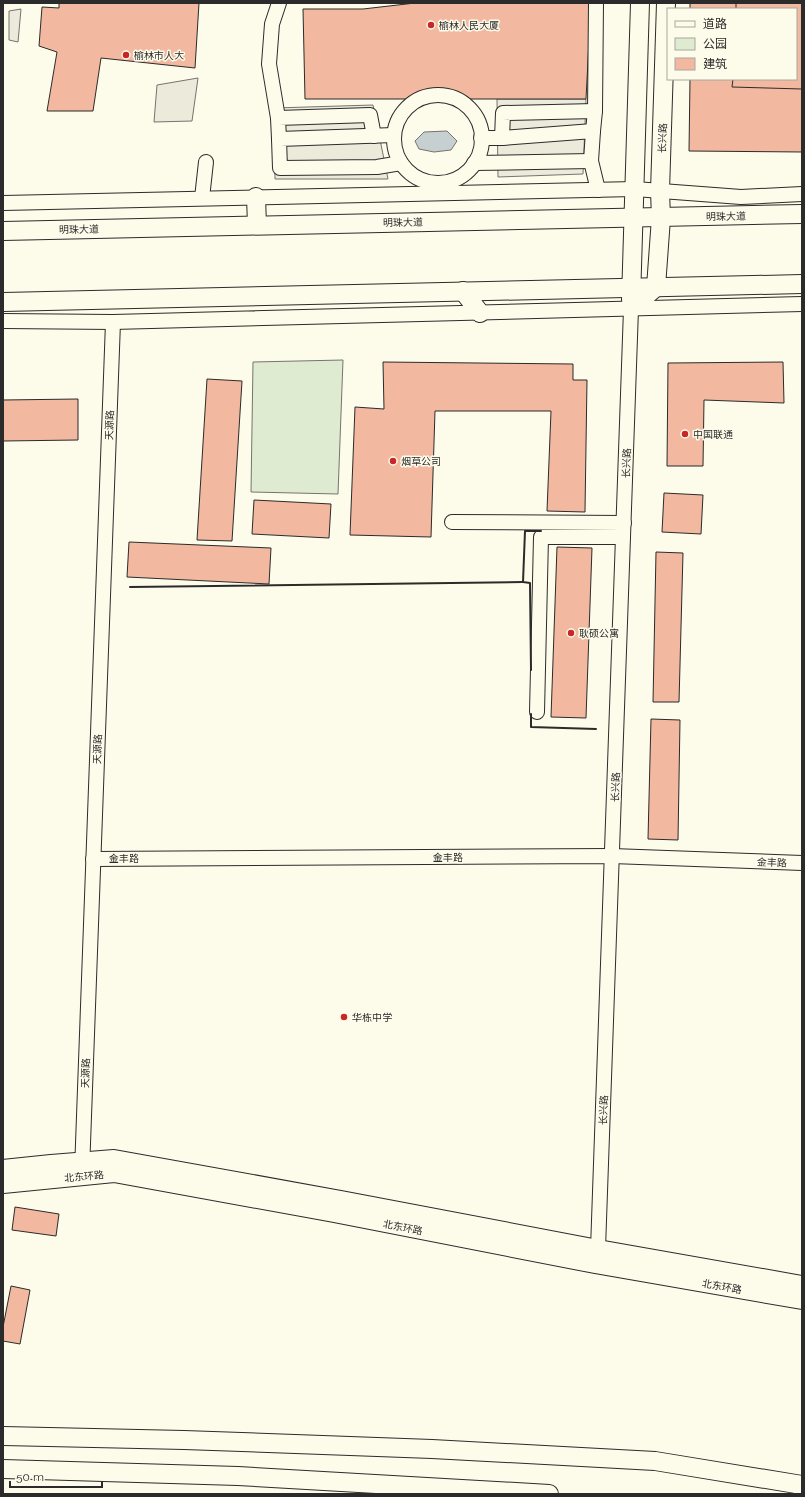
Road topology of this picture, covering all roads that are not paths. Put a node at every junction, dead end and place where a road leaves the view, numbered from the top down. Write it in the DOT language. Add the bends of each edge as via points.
graph roads {
  1 [pos="279,3"];
  2 [pos="596,3"];
  3 [pos="640,3"];
  4 [pos="666,3"];
  5 [pos="595,111"];
  6 [pos="278,118"];
  7 [pos="593,132"];
  8 [pos="394,135"];
  9 [pos="374,136"];
  10 [pos="481,138"];
  11 [pos="502,138"];
  12 [pos="279,139"];
  13 [pos="591,161"];
  14 [pos="206,162"];
  15 [pos="401,163"];
  16 [pos="474,163"];
  17 [pos="635,189"];
  18 [pos="598,190"];
  19 [pos="660,192"];
  20 [pos="802,194"];
  21 [pos="256,197"];
  22 [pos="202,198"];
  23 [pos="3,202"];
  24 [pos="802,214"];
  25 [pos="634,217"];
  26 [pos="661,218"];
  27 [pos="257,225"];
  28 [pos="3,231"];
  29 [pos="802,284"];
  30 [pos="656,287"];
  31 [pos="632,288"];
  32 [pos="463,292"];
  33 [pos="3,302"];
  34 [pos="802,304"];
  35 [pos="631,309"];
  36 [pos="480,313"];
  37 [pos="3,321"];
  38 [pos="113,322"];
  39 [pos="452,522"];
  40 [pos="624,523"];
  41 [pos="623,537"];
  42 [pos="537,712"];
  43 [pos="612,856"];
  44 [pos="93,858"];
  45 [pos="802,863"];
  46 [pos="3,1169"];
  47 [pos="82,1169"];
  48 [pos="3,1184"];
  49 [pos="597,1256"];
  50 [pos="802,1284"];
  51 [pos="802,1300"];
  52 [pos="3,1436"];
  53 [pos="3,1469"];
  54 [pos="802,1485"];
  55 [pos="549,1494"];
  1 -- 6 [label="street" via="272,24 269,64"];
  2 -- 5 [label="street"];
  3 -- 17 [label="main road, 长兴路"];
  4 -- 19 [label="main road, 长兴路"];
  5 -- 7 [label="street"];
  5 -- 11 [label="street" via="503,113"];
  6 -- 9 [label="street" via="370,115"];
  6 -- 12 [label="street"];
  7 -- 11 [label="street"];
  7 -- 13 [label="street"];
  8 -- 9 [label="street"];
  8 -- 10 [label="street" via="398,121 406,109 417,100 445,96 459,101 470,110 478,122"];
  8 -- 15 [label="street" via="395,150"];
  9 -- 12 [label="street"];
  10 -- 11 [label="street"];
  10 -- 16 [label="street" via="480,150"];
  12 -- 15 [label="street" via="280,168 378,167"];
  13 -- 16 [label="street"];
  13 -- 18 [label="street"];
  14 -- 22 [label="street"];
  15 -- 16 [label="street" via="410,174 423,181 438,184 452,181 465,174"];
  17 -- 18 [label="street"];
  17 -- 19 [label="street"];
  17 -- 25 [label="main road, 长兴路"];
  18 -- 21 [label="street"];
  19 -- 20 [label="street" via="741,197"];
  19 -- 26 [label="main road, 长兴路"];
  21 -- 22 [label="street"];
  21 -- 27 [label="main road"];
  22 -- 23 [label="street"];
  24 -- 26 [label="main road, 明珠大道"];
  25 -- 26 [label="main road, 明珠大道"];
  25 -- 27 [label="main road, 明珠大道"];
  25 -- 31 [label="main road, 长兴路"];
  26 -- 30 [label="main road, 长兴路"];
  27 -- 28 [label="main road, 明珠大道"];
  29 -- 30 [label="main road"];
  30 -- 31 [label="main road"];
  30 -- 35 [label="main road"];
  31 -- 32 [label="main road"];
  31 -- 35 [label="main road, 长兴路"];
  32 -- 33 [label="main road"];
  32 -- 36 [label="main road"];
  34 -- 35 [label="street"];
  35 -- 36 [label="street"];
  35 -- 40 [label="street, 长兴路"];
  36 -- 38 [label="street"];
  37 -- 38 [label="street"];
  38 -- 44 [label="street, 天源路"];
  39 -- 40 [label="street"];
  40 -- 41 [label="street, 长兴路"];
  41 -- 42 [label="street" via="548,542 541,537"];
  41 -- 43 [label="street, 长兴路"];
  43 -- 44 [label="street, 金丰路"];
  43 -- 45 [label="street, 金丰路"];
  43 -- 49 [label="street, 长兴路"];
  44 -- 47 [label="street, 天源路"];
  46 -- 47 [label="main road, 北东环路"];
  47 -- 48 [label="main road, 北东环路"];
  47 -- 49 [label="main road, 北东环路" via="114,1159 342,1200"];
  49 -- 50 [label="main road, 北东环路"];
  49 -- 51 [label="main road, 北东环路"];
  52 -- 54 [label="main road" via="432,1449 655,1461"];
  53 -- 55 [label="main road" via="238,1476"];
}
